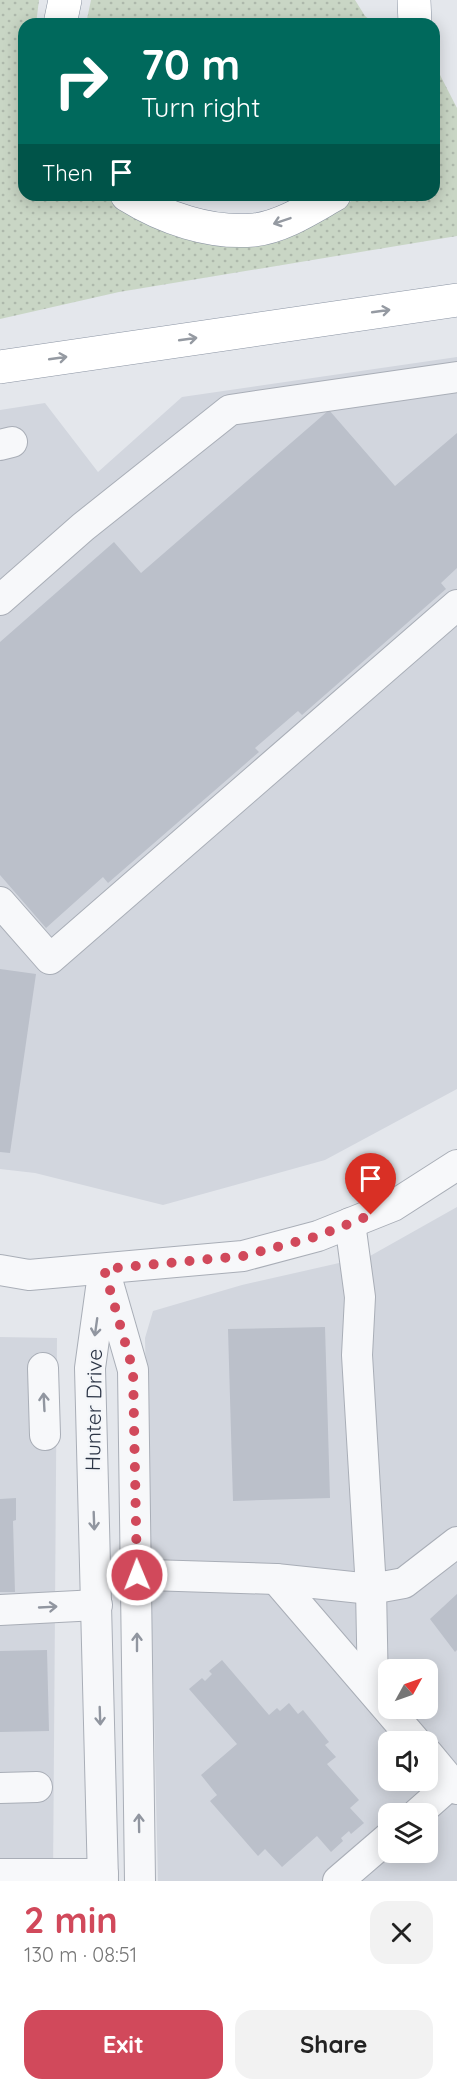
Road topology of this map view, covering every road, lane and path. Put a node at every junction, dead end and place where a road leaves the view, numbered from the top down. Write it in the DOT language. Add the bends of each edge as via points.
graph roads {
  1 [pos="65,0"];
  2 [pos="414,0"];
  3 [pos="61,18"];
  4 [pos="415,18"];
  5 [pos="138,201"];
  6 [pos="323,201"];
  7 [pos="457,300"];
  8 [pos="0,367"];
  9 [pos="457,377"];
  10 [pos="0,600"];
  11 [pos="457,604"];
  12 [pos="0,902"];
  13 [pos="457,1165"];
  14 [pos="350,1223"];
  15 [pos="104,1269"];
  16 [pos="0,1270"];
  17 [pos="43,1368"];
  18 [pos="45,1435"];
  19 [pos="457,1542"];
  20 [pos="96,1574"];
  21 [pos="137,1575"];
  22 [pos="276,1579"];
  23 [pos="370,1589"];
  24 [pos="97,1605"];
  25 [pos="0,1610"];
  26 [pos="373,1691"];
  27 [pos="407,1731"];
  28 [pos="438,1766"];
  29 [pos="455,1786"];
  30 [pos="38,1787"];
  31 [pos="0,1788"];
  32 [pos="432,1803"];
  33 [pos="378,1847"];
  34 [pos="0,1874"];
  35 [pos="103,1877"];
  36 [pos="140,1881"];
  37 [pos="338,1881"];
  1 -- 3 [label="highway"];
  2 -- 4 [label="highway"];
  6 -- 5 [label="highway, one-way" via="297,216 256,230 213,229 171,218"];
  8 -- 7 [label="highway, one-way"];
  9 -- 10 [label="street" via="230,410 83,527"];
  11 -- 12 [label="street" via="50,959"];
  13 -- 14 [label="street" via="393,1206"];
  14 -- 15 [label="street" via="243,1256"];
  14 -- 23 [label="street" via="360,1297 357,1355"];
  15 -- 16 [label="street" via="29,1275"];
  15 -- 20 [label="street, Hunter Drive, one-way" via="90,1368"];
  15 -- 21 [label="street, Hunter Drive" via="133,1370"];
  18 -- 17 [label="street, one-way"];
  19 -- 23 [label="street" via="404,1583"];
  20 -- 21 [label="street"];
  20 -- 24 [label="street, Hunter Drive"];
  21 -- 22 [label="street"];
  36 -- 21 [label="street, Hunter Drive, one-way"];
  22 -- 23 [label="street"];
  22 -- 26 [label="street"];
  23 -- 26 [label="street"];
  25 -- 24 [label="street, one-way"];
  24 -- 35 [label="street, Hunter Drive, one-way"];
  26 -- 27 [label="street"];
  28 -- 29 [label="street"];
  29 -- 32 [label="street"];
  30 -- 31 [label="street"];
  33 -- 37 [label="street"];
  34 -- 35 [label="street"];
}
